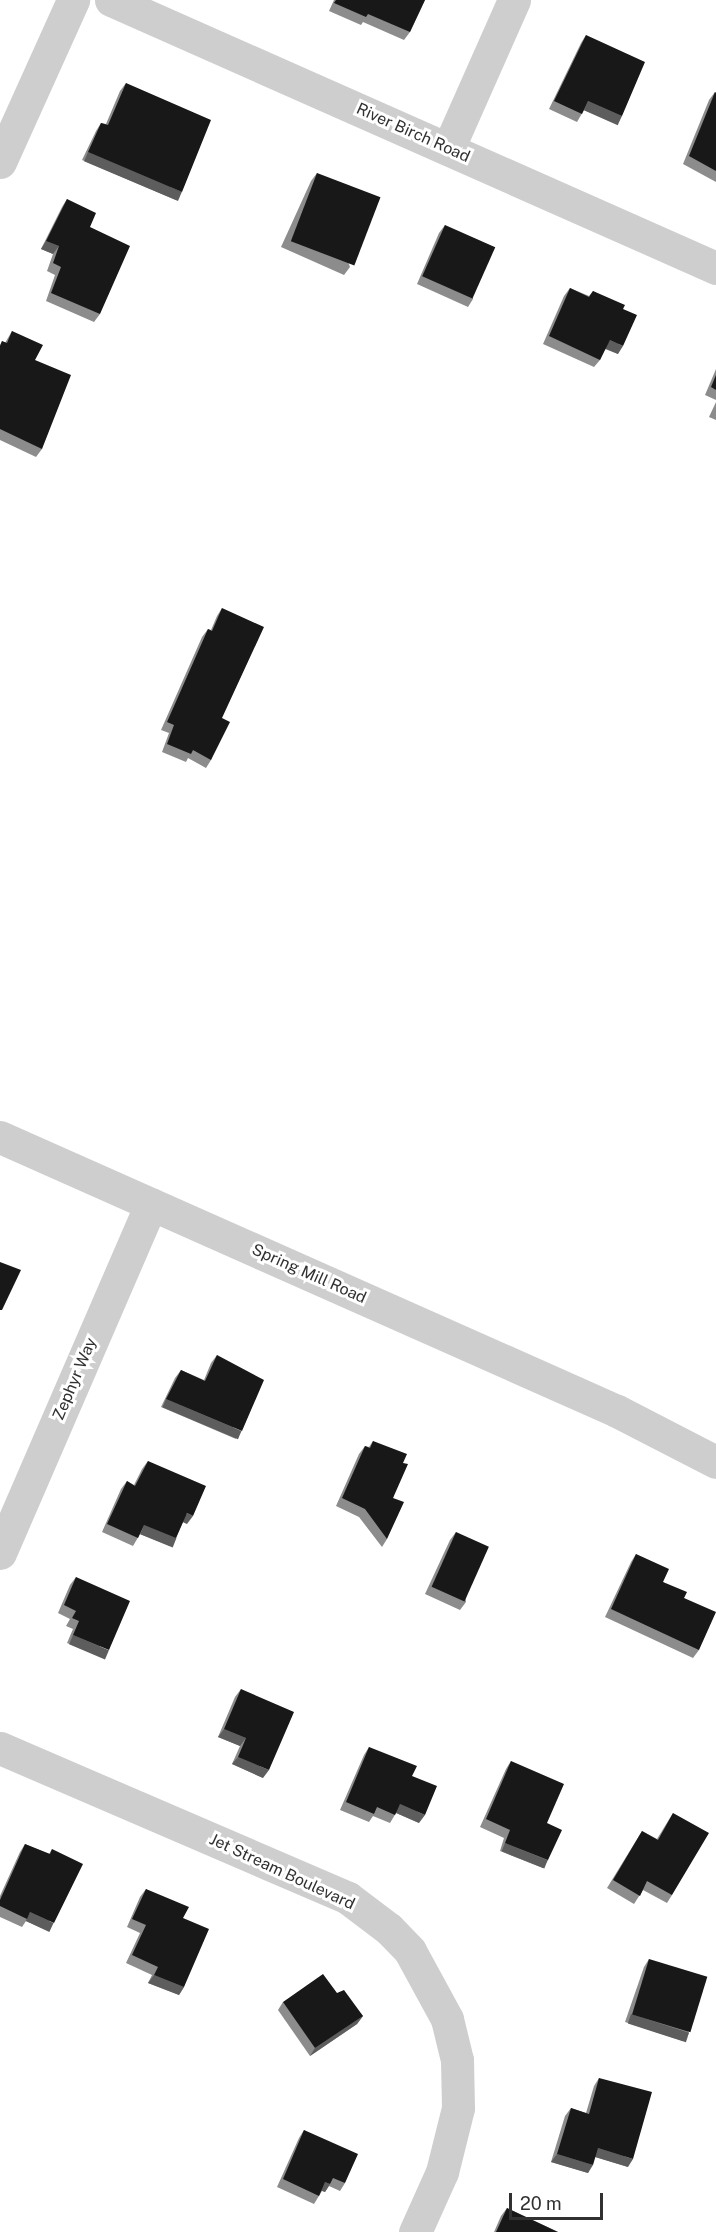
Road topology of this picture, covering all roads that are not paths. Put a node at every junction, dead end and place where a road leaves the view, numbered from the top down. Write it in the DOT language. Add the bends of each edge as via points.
graph roads {
  1 [pos="73,0"];
  2 [pos="111,0"];
  3 [pos="514,0"];
  4 [pos="448,149"];
  5 [pos="0,162"];
  6 [pos="716,268"];
  7 [pos="0,1137"];
  8 [pos="151,1204"];
  9 [pos="617,1411"];
  10 [pos="716,1445"];
  11 [pos="716,1462"];
  12 [pos="0,1553"];
  13 [pos="0,1748"];
  14 [pos="415,2232"];
  1 -- 5 [label="street"];
  2 -- 4 [label="street, River Birch Road"];
  3 -- 4 [label="street"];
  4 -- 6 [label="street, River Birch Road"];
  7 -- 8 [label="street, Spring Mill Road"];
  8 -- 9 [label="street, Spring Mill Road"];
  8 -- 12 [label="street, Zephyr Way"];
  9 -- 10 [label="street, Spring Mill Road"];
  9 -- 11 [label="street, Spring Mill Road"];
  13 -- 14 [label="street, Jet Stream Boulevard" via="348,1898 389,1929 410,1951 447,2019 457,2060 450,2145"];
}
